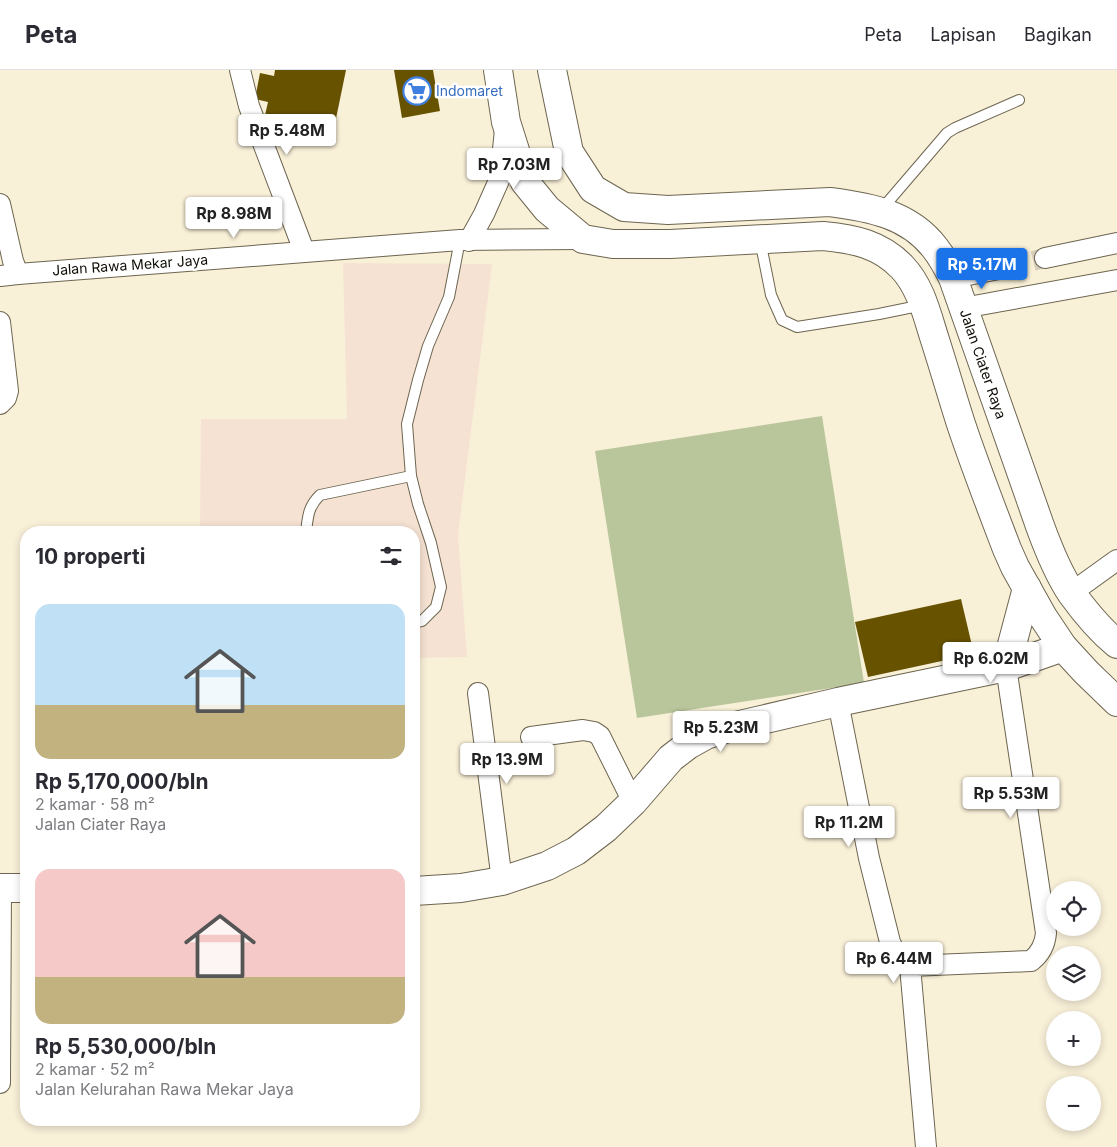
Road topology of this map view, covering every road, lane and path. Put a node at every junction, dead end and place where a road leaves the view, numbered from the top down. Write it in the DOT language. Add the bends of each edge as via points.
graph roads {
  1 [pos="240,70"];
  2 [pos="498,70"];
  3 [pos="552,70"];
  4 [pos="1018,100"];
  5 [pos="506,122"];
  6 [pos="1,208"];
  7 [pos="880,211"];
  8 [pos="582,239"];
  9 [pos="760,239"];
  10 [pos="465,240"];
  11 [pos="1117,243"];
  12 [pos="304,252"];
  13 [pos="1045,258"];
  14 [pos="1004,268"];
  15 [pos="9,275"];
  16 [pos="953,278"];
  17 [pos="1117,280"];
  18 [pos="924,305"];
  19 [pos="963,308"];
  20 [pos="0,322"];
  21 [pos="0,404"];
  22 [pos="411,476"];
  23 [pos="307,526"];
  24 [pos="1117,560"];
  25 [pos="1026,588"];
  26 [pos="1071,593"];
  27 [pos="420,622"];
  28 [pos="1117,644"];
  29 [pos="1063,648"];
  30 [pos="1006,667"];
  31 [pos="478,693"];
  32 [pos="838,702"];
  33 [pos="1117,702"];
  34 [pos="530,738"];
  35 [pos="633,802"];
  36 [pos="502,881"];
  37 [pos="9,888"];
  38 [pos="420,891"];
  39 [pos="910,966"];
  40 [pos="0,1083"];
  41 [pos="926,1147"];
  1 -- 12 [label="street" via="249,106"];
  2 -- 5 [label="main road"];
  3 -- 7 [label="main road, Jalan Ciater Raya" via="569,152 593,188 624,207 668,210 830,202"];
  4 -- 7 [label="lane" via="947,133"];
  5 -- 8 [label="main road" via="525,182 547,209"];
  5 -- 10 [label="street" via="500,178 484,214"];
  6 -- 15 [label="street" via="14,261"];
  7 -- 16 [label="main road, Jalan Ciater Raya" via="920,232 934,247"];
  8 -- 9 [label="main road" via="613,244 670,244"];
  8 -- 10 [label="street, Jalan Rawa Mekar Jaya"];
  9 -- 18 [label="main road" via="823,236 866,244 887,254 903,268 915,284"];
  9 -- 18 [label="lane" via="772,294 782,320 797,327"];
  10 -- 12 [label="street, Jalan Rawa Mekar Jaya"];
  10 -- 22 [label="lane" via="449,297 428,346 407,424"];
  11 -- 13 [label="street"];
  12 -- 15 [label="street, Jalan Rawa Mekar Jaya"];
  14 -- 16 [label="street"];
  16 -- 19 [label="main road, Jalan Ciater Raya"];
  17 -- 19 [label="street"];
  18 -- 25 [label="main road" via="964,433 1007,549"];
  19 -- 26 [label="main road, Jalan Ciater Raya" via="1040,526"];
  20 -- 21 [label="street" via="8,391"];
  22 -- 23 [label="lane" via="320,495 308,513"];
  22 -- 27 [label="lane" via="432,543 441,587 436,607"];
  24 -- 26 [label="street"];
  25 -- 29 [label="main road"];
  25 -- 30 [label="main road"];
  26 -- 28 [label="main road, Jalan Ciater Raya"];
  29 -- 30 [label="main road"];
  29 -- 33 [label="main road"];
  30 -- 32 [label="main road"];
  30 -- 39 [label="street" via="1045,940 1031,961"];
  31 -- 36 [label="street"];
  32 -- 35 [label="main road" via="706,735 671,758"];
  32 -- 39 [label="street" via="869,858 890,942 899,958"];
  34 -- 35 [label="street" via="584,730 594,732 600,736"];
  35 -- 36 [label="main road" via="576,850 547,866"];
  36 -- 38 [label="main road"];
  37 -- 40 [label="street"];
  39 -- 41 [label="street"];
}
